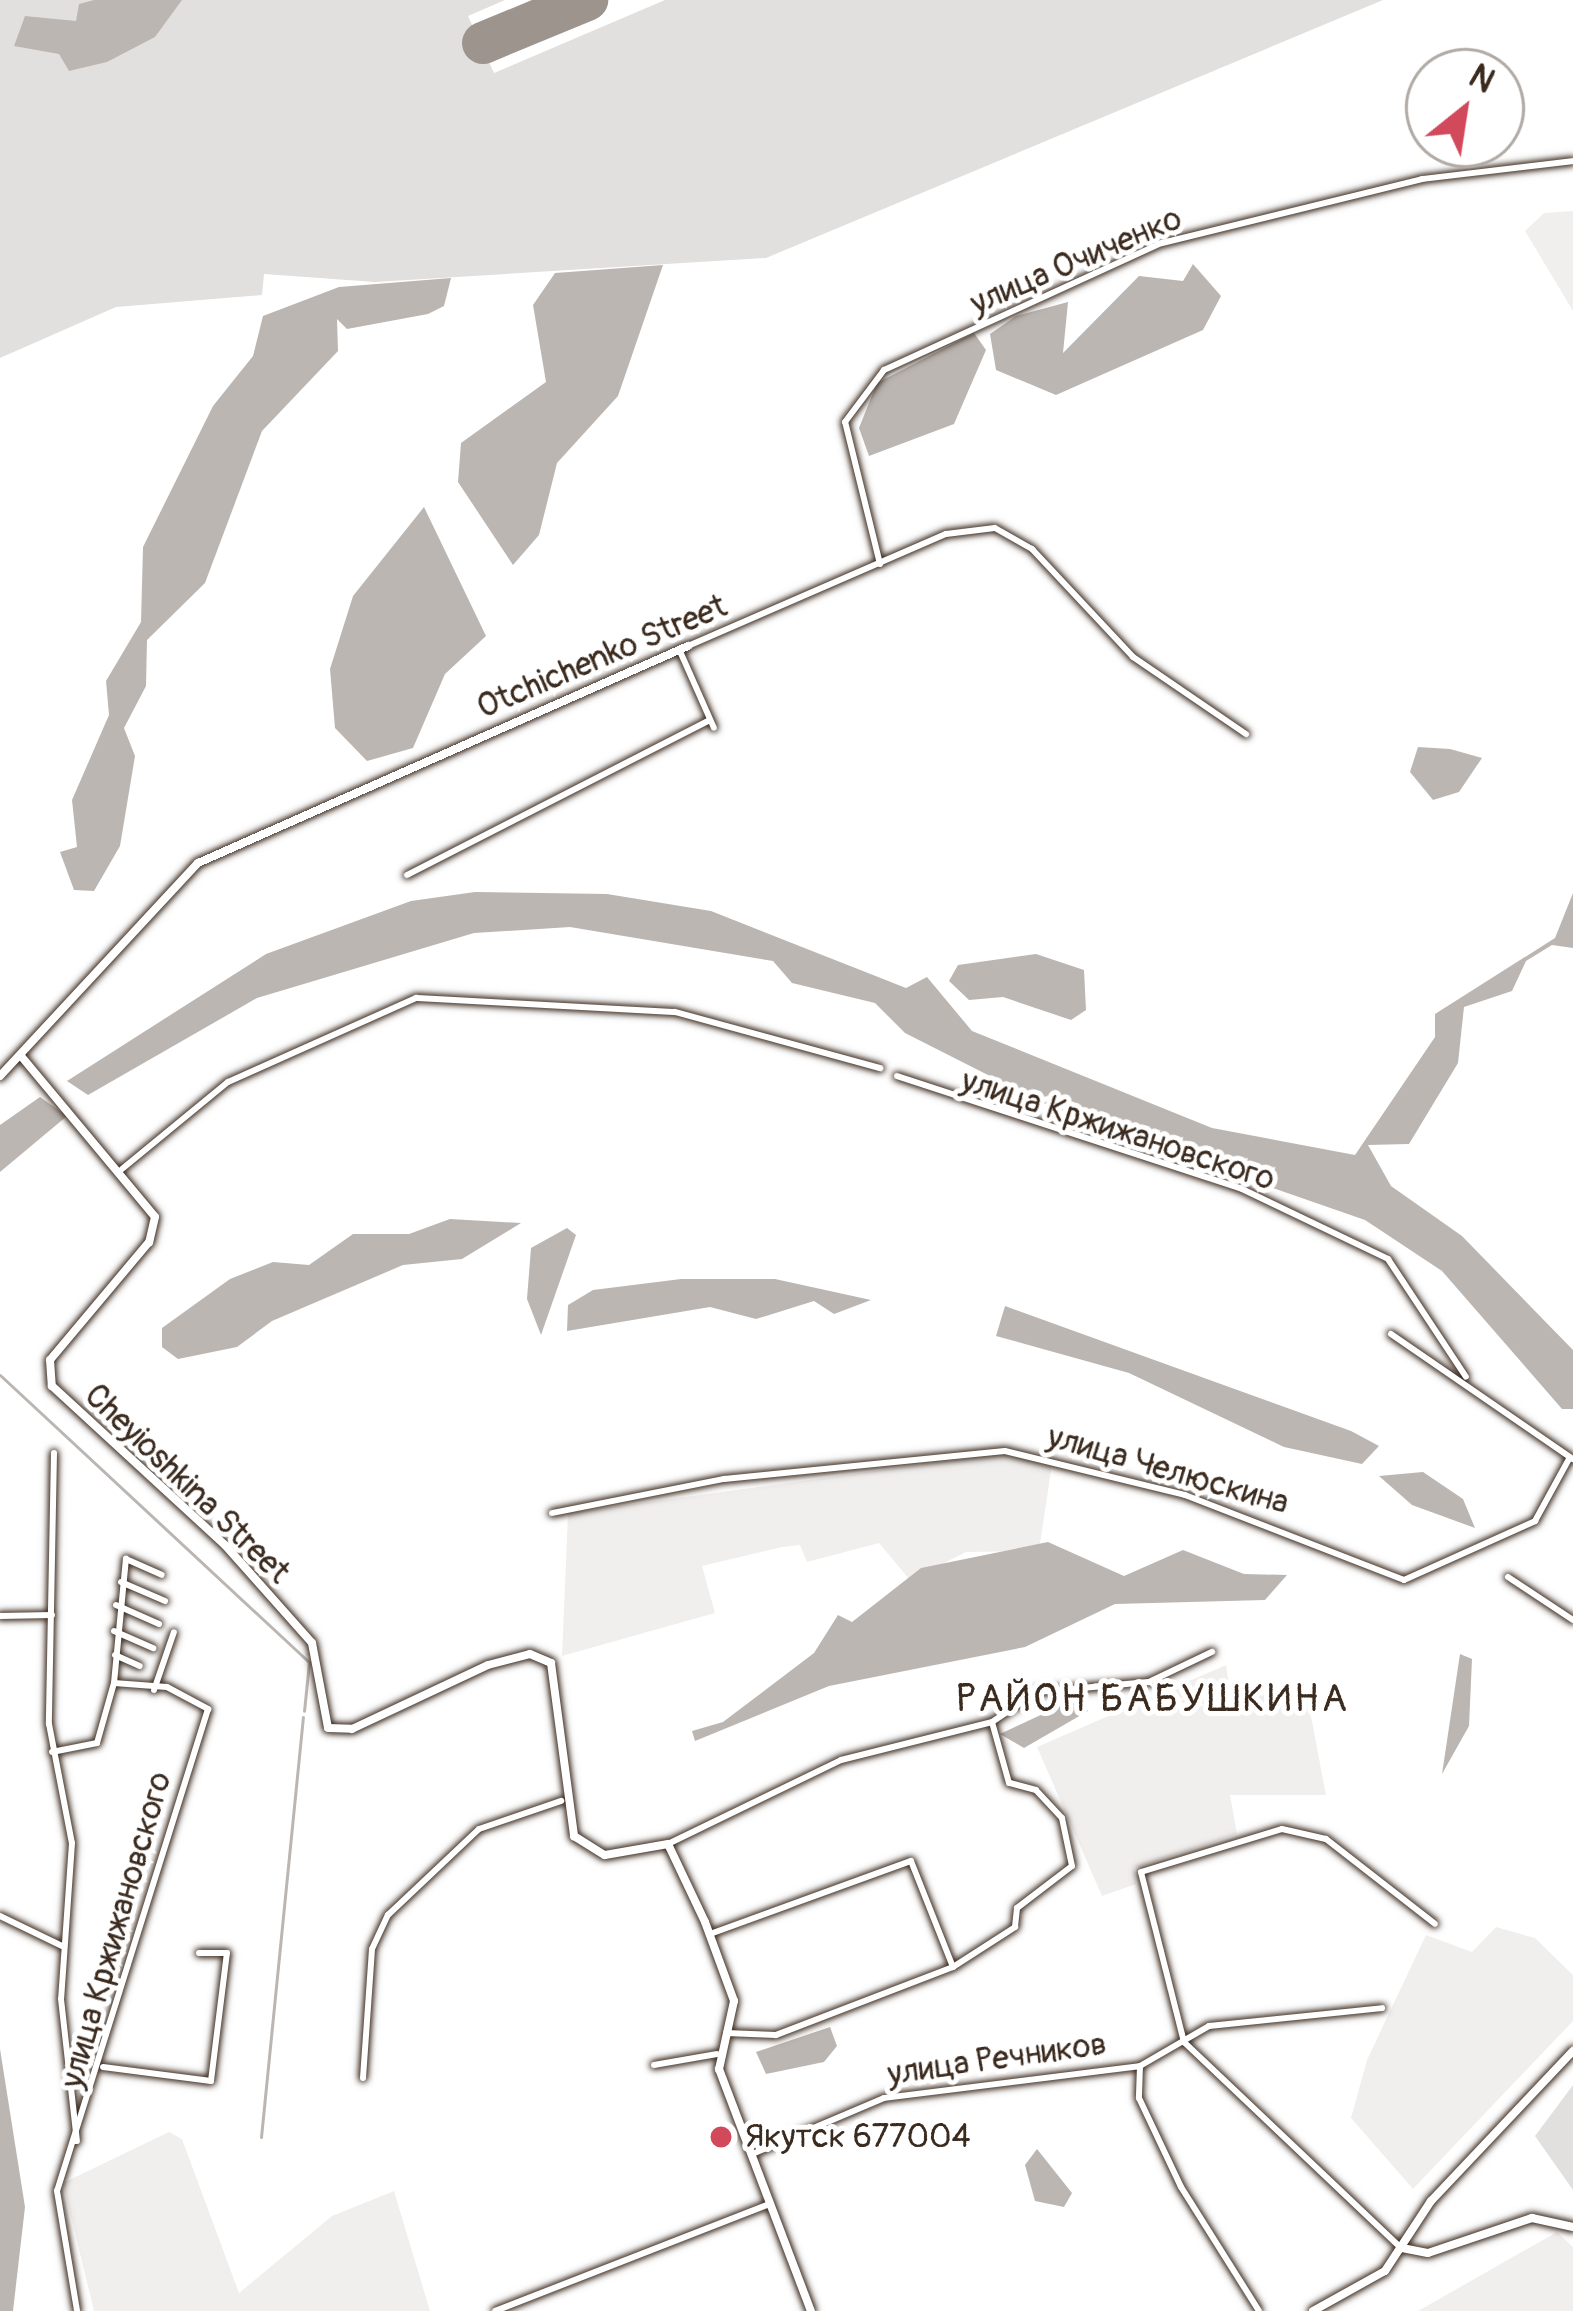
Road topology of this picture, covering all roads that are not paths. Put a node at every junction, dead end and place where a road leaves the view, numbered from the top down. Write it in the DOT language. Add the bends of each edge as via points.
graph roads {
  1 [pos="1573,161"];
  2 [pos="880,564"];
  3 [pos="683,647"];
  4 [pos="1246,734"];
  5 [pos="407,875"];
  6 [pos="21,1057"];
  7 [pos="880,1068"];
  8 [pos="0,1076"];
  9 [pos="897,1076"];
  10 [pos="122,1169"];
  11 [pos="1391,1334"];
  12 [pos="1466,1377"];
  13 [pos="54,1453"];
  14 [pos="1571,1459"];
  15 [pos="552,1513"];
  16 [pos="162,1575"];
  17 [pos="1508,1577"];
  18 [pos="121,1582"];
  19 [pos="165,1601"];
  20 [pos="116,1605"];
  21 [pos="52,1615"];
  22 [pos="0,1616"];
  23 [pos="1573,1620"];
  24 [pos="159,1624"];
  25 [pos="114,1631"];
  26 [pos="174,1632"];
  27 [pos="153,1648"];
  28 [pos="1212,1652"];
  29 [pos="115,1655"];
  30 [pos="140,1666"];
  31 [pos="114,1683"];
  32 [pos="154,1690"];
  33 [pos="992,1722"];
  34 [pos="52,1752"];
  35 [pos="561,1802"];
  36 [pos="668,1844"];
  37 [pos="0,1916"];
  38 [pos="1435,1924"];
  39 [pos="710,1934"];
  40 [pos="62,1946"];
  41 [pos="199,1953"];
  42 [pos="953,1967"];
  43 [pos="1382,2008"];
  44 [pos="724,2033"];
  45 [pos="1184,2042"];
  46 [pos="1573,2051"];
  47 [pos="717,2054"];
  48 [pos="654,2065"];
  49 [pos="1139,2066"];
  50 [pos="103,2067"];
  51 [pos="363,2078"];
  52 [pos="78,2144"];
  53 [pos="750,2154"];
  54 [pos="769,2204"];
  55 [pos="1573,2228"];
  56 [pos="1402,2248"];
  57 [pos="77,2311"];
  58 [pos="494,2311"];
  59 [pos="811,2311"];
  60 [pos="1259,2311"];
  61 [pos="1313,2311"];
  1 -- 2 [label="street, улица Очиченко" via="1422,179 1162,243 884,370 845,422"];
  2 -- 3 [label="street, Otchichenko Street"];
  2 -- 4 [label="street, Otchichenko Street" via="958,532 1010,534 1133,657"];
  3 -- 5 [label="street" via="712,724"];
  3 -- 6 [label="street, Otchichenko Street" via="198,863"];
  6 -- 8 [label="street, Otchichenko Street"];
  6 -- 10 [label="street"];
  7 -- 10 [label="street" via="675,1012 416,998 334,1026 228,1082"];
  9 -- 12 [label="street, улица Кржижановского" via="1240,1188 1388,1259"];
  10 -- 35 [label="street, Cheyioshkina Street" via="156,1228 50,1360 52,1386 225,1545 312,1643 328,1728 352,1729 488,1665 548,1660"];
  11 -- 12 [label="street, улица Кржижановского"];
  12 -- 14 [label="street, улица Кржижановского"];
  13 -- 21 [label="street, улица Кржижановского"];
  14 -- 15 [label="street, улица Челюскина" via="1535,1521 1404,1580 1185,1495 1006,1450 724,1479"];
  16 -- 18 [label="street" via="126,1559"];
  17 -- 23 [label="street"];
  18 -- 19 [label="street"];
  18 -- 20 [label="street"];
  20 -- 24 [label="street"];
  20 -- 25 [label="street"];
  21 -- 22 [label="street"];
  21 -- 34 [label="street, улица Кржижановского"];
  25 -- 27 [label="street"];
  25 -- 29 [label="street"];
  26 -- 32 [label="street"];
  28 -- 33 [label="street" via="1149,1682 1037,1692"];
  29 -- 30 [label="street"];
  29 -- 31 [label="street"];
  31 -- 32 [label="street"];
  31 -- 34 [label="street" via="97,1743"];
  32 -- 50 [label="street, улица Кржижановского" via="208,1709"];
  33 -- 36 [label="street" via="836,1762"];
  33 -- 42 [label="street" via="1009,1783 1036,1790 1062,1818 1072,1866 1017,1908 1015,1927"];
  34 -- 40 [label="street, улица Кржижановского" via="72,1843"];
  35 -- 36 [label="street, Cheyioshkina Street" via="574,1836 598,1854"];
  35 -- 51 [label="street" via="478,1829 388,1915 372,1949"];
  36 -- 39 [label="street"];
  37 -- 40 [label="street"];
  38 -- 45 [label="street" via="1326,1839 1282,1829 1142,1872"];
  39 -- 42 [label="street" via="911,1861"];
  39 -- 44 [label="street" via="734,2001"];
  40 -- 52 [label="street, улица Кржижановского"];
  41 -- 50 [label="street" via="226,1953 211,2081"];
  42 -- 44 [label="street" via="776,2035"];
  43 -- 45 [label="street, улица Речников" via="1254,2017"];
  44 -- 47 [label="street"];
  45 -- 49 [label="street, улица Речников"];
  45 -- 56 [label="street"];
  46 -- 56 [label="street" via="1431,2201"];
  47 -- 48 [label="street"];
  47 -- 53 [label="street"];
  49 -- 53 [label="street, улица Речников" via="884,2098"];
  49 -- 60 [label="street" via="1139,2098 1181,2187"];
  50 -- 52 [label="street, улица Кржижановского"];
  52 -- 57 [label="street, улица Кржижановского" via="57,2192"];
  53 -- 54 [label="street"];
  54 -- 58 [label="street"];
  54 -- 59 [label="street"];
  55 -- 56 [label="street" via="1532,2218 1428,2253"];
  56 -- 61 [label="street" via="1375,2280"];
}
